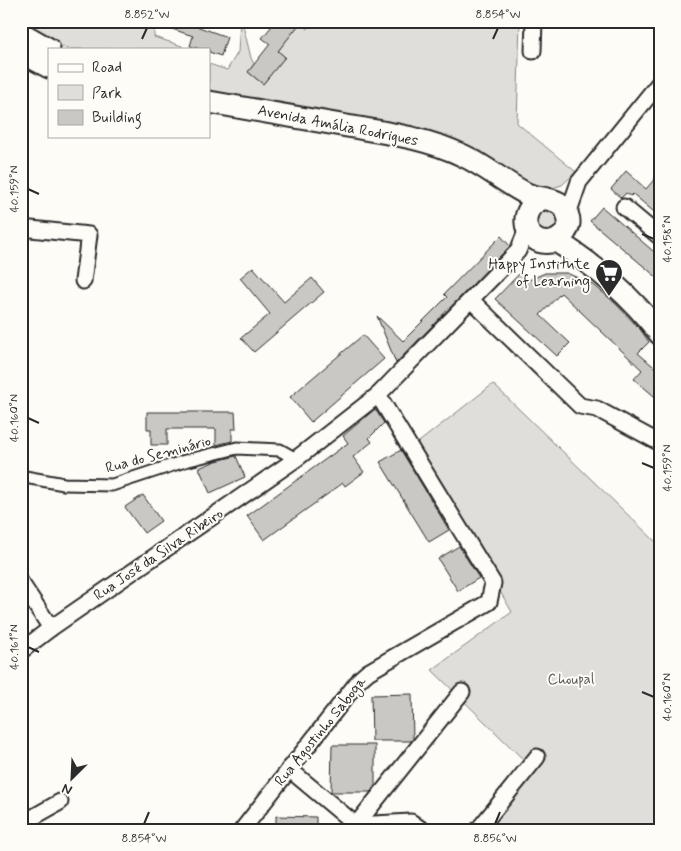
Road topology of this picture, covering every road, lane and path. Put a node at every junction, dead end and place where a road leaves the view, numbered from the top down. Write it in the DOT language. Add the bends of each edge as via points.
graph roads {
  1 [pos="534,21"];
  2 [pos="21,33"];
  3 [pos="48,48"];
  4 [pos="533,51"];
  5 [pos="21,52"];
  6 [pos="48,66"];
  7 [pos="660,73"];
  8 [pos="660,82"];
  9 [pos="210,102"];
  10 [pos="210,115"];
  11 [pos="578,182"];
  12 [pos="542,200"];
  13 [pos="624,207"];
  14 [pos="568,217"];
  15 [pos="21,228"];
  16 [pos="537,233"];
  17 [pos="660,237"];
  18 [pos="83,281"];
  19 [pos="471,300"];
  20 [pos="660,313"];
  21 [pos="660,334"];
  22 [pos="378,394"];
  23 [pos="660,443"];
  24 [pos="296,460"];
  25 [pos="25,477"];
  26 [pos="21,583"];
  27 [pos="51,628"];
  28 [pos="21,651"];
  29 [pos="462,692"];
  30 [pos="537,757"];
  31 [pos="289,769"];
  32 [pos="60,802"];
  33 [pos="21,824"];
  34 [pos="354,828"];
  35 [pos="242,830"];
  36 [pos="422,830"];
  37 [pos="478,830"];
  1 -- 4 [label="street"];
  2 -- 3 [label="main road"];
  5 -- 6 [label="main road"];
  7 -- 8 [label="street"];
  8 -- 11 [label="street"];
  9 -- 12 [label="main road, Avenida Amália Rodrigues" via="416,138 464,156"];
  10 -- 16 [label="main road, Avenida Amália Rodrigues" via="412,152 458,168 514,204"];
  11 -- 12 [label="street"];
  11 -- 14 [label="street"];
  12 -- 14 [label="main road" via="560,203"];
  12 -- 16 [label="main road" via="528,210"];
  13 -- 17 [label="street"];
  14 -- 16 [label="main road" via="566,232"];
  14 -- 20 [label="main road" via="586,245"];
  15 -- 18 [label="street" via="90,235"];
  16 -- 19 [label="street, Rua José da Silva Ribeiro"];
  16 -- 21 [label="main road, Avenida Amália Rodrigues" via="579,255 644,312"];
  19 -- 22 [label="street, Rua José da Silva Ribeiro"];
  19 -- 23 [label="street" via="580,406 597,409"];
  22 -- 24 [label="street, Rua José da Silva Ribeiro"];
  22 -- 31 [label="street, Rua Agostinho Saboga" via="493,583 489,602 368,672"];
  24 -- 25 [label="street, Rua do Seminário" via="280,450 237,448 112,485 64,484"];
  24 -- 27 [label="street, Rua José da Silva Ribeiro"];
  26 -- 27 [label="street"];
  27 -- 28 [label="street, Rua José da Silva Ribeiro"];
  29 -- 34 [label="street"];
  30 -- 37 [label="street"];
  31 -- 34 [label="street"];
  31 -- 35 [label="street, Rua Agostinho Saboga"];
  32 -- 33 [label="street"];
  34 -- 36 [label="street" via="412,822"];
}
